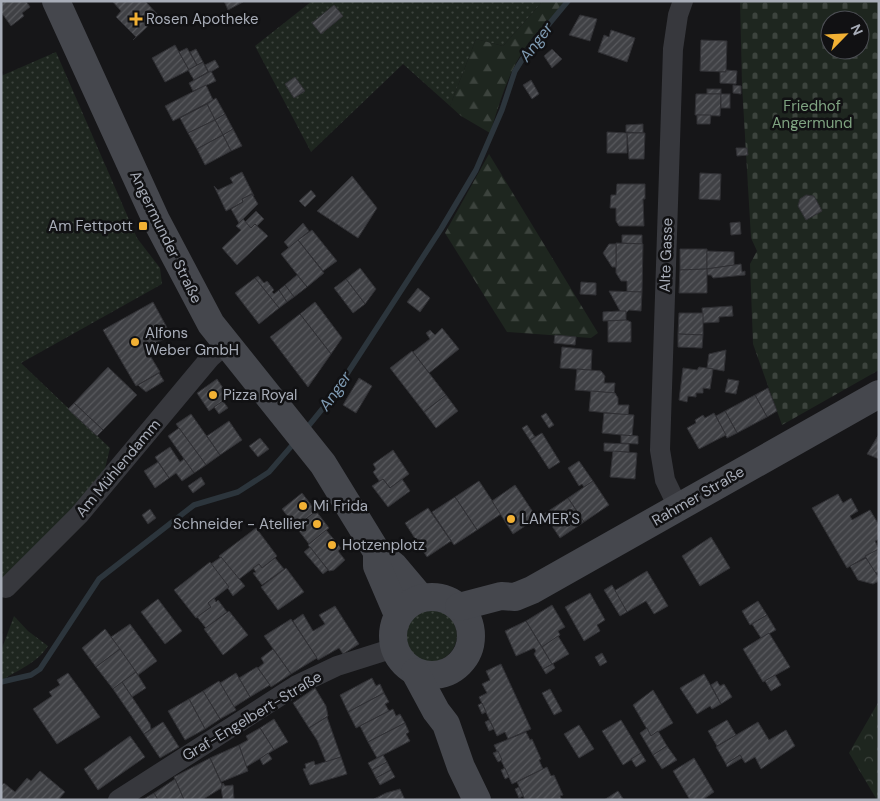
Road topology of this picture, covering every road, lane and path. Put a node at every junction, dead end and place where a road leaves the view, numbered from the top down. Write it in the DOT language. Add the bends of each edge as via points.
graph roads {
  1 [pos="56,1"];
  2 [pos="683,1"];
  3 [pos="226,344"];
  4 [pos="879,394"];
  5 [pos="678,507"];
  6 [pos="376,552"];
  7 [pos="6,588"];
  8 [pos="515,597"];
  9 [pos="422,598"];
  10 [pos="459,607"];
  11 [pos="398,615"];
  12 [pos="471,632"];
  13 [pos="394,648"];
  14 [pos="416,672"];
  15 [pos="447,672"];
  16 [pos="446,724"];
  17 [pos="118,800"];
  18 [pos="478,800"];
  1 -- 3 [label="main road, Angermunder Straße" via="156,220 198,304"];
  2 -- 5 [label="street, Alte Gasse" via="673,49 660,450 665,480"];
  3 -- 6 [label="main road, Angermunder Straße" via="323,464"];
  3 -- 7 [label="street, Am Mühlendamm" via="210,358 79,515"];
  4 -- 5 [label="main road, Rahmer Straße"];
  5 -- 8 [label="main road, Rahmer Straße" via="548,582"];
  6 -- 9 [label="main road, Angermunder Straße" via="394,566"];
  6 -- 11 [label="main road, Angermunder Straße" via="377,566"];
  8 -- 10 [label="main road, Rahmer Straße" via="501,596"];
  8 -- 12 [label="main road, Rahmer Straße" via="508,608"];
  9 -- 10 [label="main road" via="443,598"];
  9 -- 11 [label="main road" via="407,605"];
  10 -- 12 [label="main road"];
  11 -- 13 [label="main road" via="392,635"];
  12 -- 15 [label="main road" via="467,653"];
  13 -- 14 [label="main road" via="399,658"];
  13 -- 17 [label="street, Graf-Engelbert-Straße" via="337,666 297,685"];
  14 -- 15 [label="main road" via="426,675"];
  14 -- 16 [label="main road"];
  15 -- 16 [label="main road" via="449,710"];
  16 -- 18 [label="main road" via="461,767"];
}
